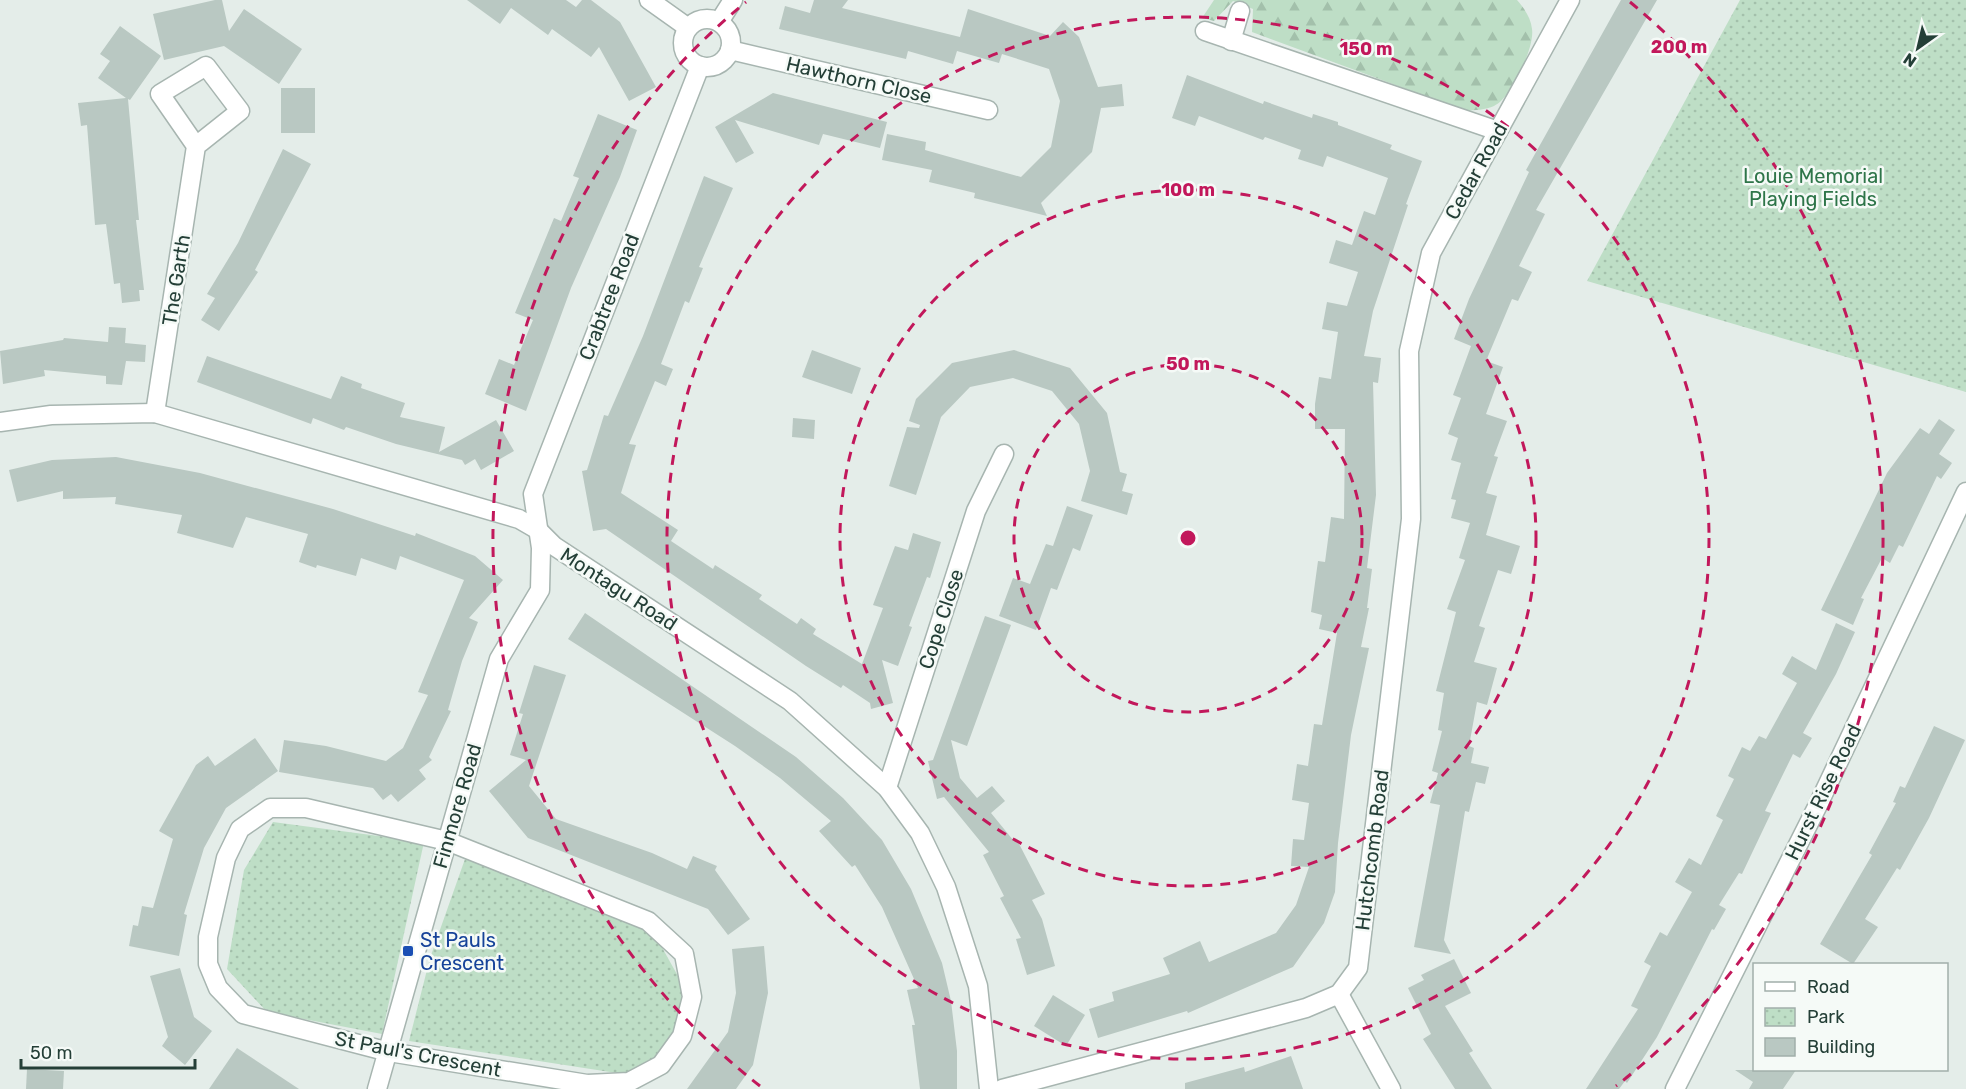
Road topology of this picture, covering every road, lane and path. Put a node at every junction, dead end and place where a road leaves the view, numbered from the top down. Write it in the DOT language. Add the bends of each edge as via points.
graph roads {
  1 [pos="649,0"];
  2 [pos="733,0"];
  3 [pos="1566,1"];
  4 [pos="1239,11"];
  5 [pos="719,22"];
  6 [pos="687,27"];
  7 [pos="1205,32"];
  8 [pos="1231,41"];
  9 [pos="730,50"];
  10 [pos="700,66"];
  11 [pos="988,110"];
  12 [pos="1498,131"];
  13 [pos="196,146"];
  14 [pos="1409,351"];
  15 [pos="155,413"];
  16 [pos="0,422"];
  17 [pos="1004,454"];
  18 [pos="1966,492"];
  19 [pos="538,530"];
  20 [pos="887,788"];
  21 [pos="447,841"];
  22 [pos="1339,994"];
  23 [pos="389,1052"];
  24 [pos="377,1089"];
  25 [pos="989,1089"];
  26 [pos="1002,1089"];
  27 [pos="1391,1089"];
  28 [pos="1675,1089"];
  1 -- 6 [label="street"];
  2 -- 5 [label="street"];
  3 -- 12 [label="street, Cedar Road"];
  4 -- 8 [label="street"];
  5 -- 6 [label="street" via="702,19"];
  5 -- 9 [label="street" via="730,34"];
  6 -- 10 [label="street" via="682,38 683,50 689,60"];
  7 -- 8 [label="street"];
  8 -- 12 [label="street"];
  9 -- 10 [label="street" via="718,65"];
  9 -- 11 [label="street, Hawthorn Close"];
  10 -- 19 [label="street, Crabtree Road" via="536,485 533,494"];
  12 -- 14 [label="street, Cedar Road" via="1431,253"];
  13 -- 13 [label="street" via="240,111 206,66 160,94"];
  13 -- 15 [label="street, The Garth"];
  14 -- 22 [label="street, Hutchcomb Road" via="1412,519 1358,968"];
  15 -- 16 [label="street, Montagu Road" via="51,415"];
  15 -- 19 [label="street, Montagu Road" via="519,519"];
  17 -- 20 [label="street, Cope Close" via="976,511"];
  18 -- 28 [label="street, Hurst Rise Road" via="1818,806"];
  19 -- 20 [label="street, Montagu Road" via="554,546 790,701"];
  19 -- 21 [label="street, Finmore Road" via="540,590 499,660"];
  20 -- 25 [label="street, Montagu Road" via="920,833 946,887 978,986"];
  21 -- 23 [label="street, Finmore Road"];
  21 -- 23 [label="street, St Paul's Crescent" via="306,808 270,808 240,829 226,858 208,937 208,964 218,988 243,1014"];
  21 -- 23 [label="street, St Paul's Crescent" via="648,921 684,954 692,997 682,1036 661,1065 629,1082 587,1084"];
  22 -- 26 [label="street" via="1306,1008"];
  22 -- 27 [label="street"];
  23 -- 24 [label="street, Finmore Road"];
}
